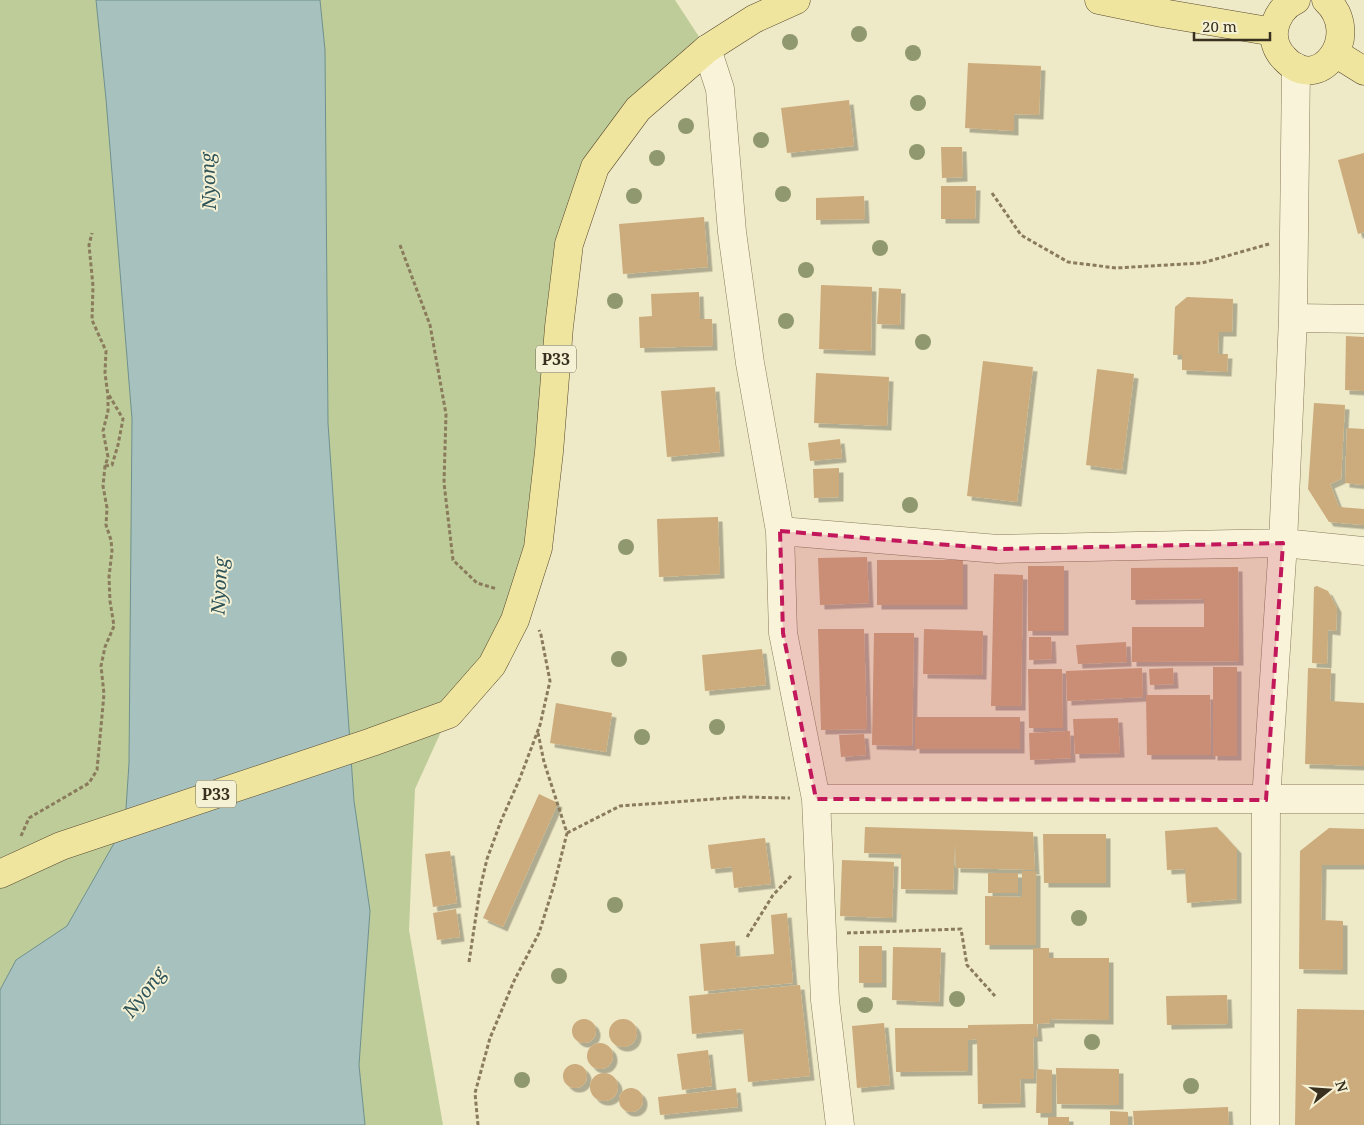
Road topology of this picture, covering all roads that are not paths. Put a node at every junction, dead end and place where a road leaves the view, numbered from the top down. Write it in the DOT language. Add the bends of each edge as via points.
graph roads {
  1 [pos="796,0"];
  2 [pos="1099,0"];
  3 [pos="1326,0"];
  4 [pos="1280,10"];
  5 [pos="707,49"];
  6 [pos="1340,56"];
  7 [pos="1296,67"];
  8 [pos="1364,71"];
  9 [pos="1293,318"];
  10 [pos="1364,319"];
  11 [pos="780,531"];
  12 [pos="1283,543"];
  13 [pos="1364,551"];
  14 [pos="816,799"];
  15 [pos="1364,799"];
  16 [pos="1266,800"];
  17 [pos="1,874"];
  18 [pos="840,1125"];
  19 [pos="1265,1125"];
  1 -- 5 [label="main road, P33" via="754,19"];
  2 -- 4 [label="main road" via="1162,13"];
  3 -- 6 [label="main road" via="1342,14 1346,25 1345,47"];
  4 -- 7 [label="main road" via="1276,44 1289,63"];
  5 -- 11 [label="street" via="720,89 735,250 750,363"];
  5 -- 17 [label="main road, P33" via="638,109 595,167 569,244 558,327 538,548 515,620 492,665 449,714 61,846"];
  6 -- 7 [label="main road" via="1319,69"];
  6 -- 8 [label="main road"];
  7 -- 9 [label="street"];
  9 -- 10 [label="street"];
  9 -- 12 [label="street"];
  11 -- 12 [label="street" via="998,549"];
  11 -- 14 [label="street" via="783,633"];
  12 -- 13 [label="street"];
  12 -- 16 [label="street"];
  14 -- 16 [label="street"];
  14 -- 18 [label="street" via="825,1000"];
  15 -- 16 [label="street"];
  16 -- 19 [label="street"];
}
